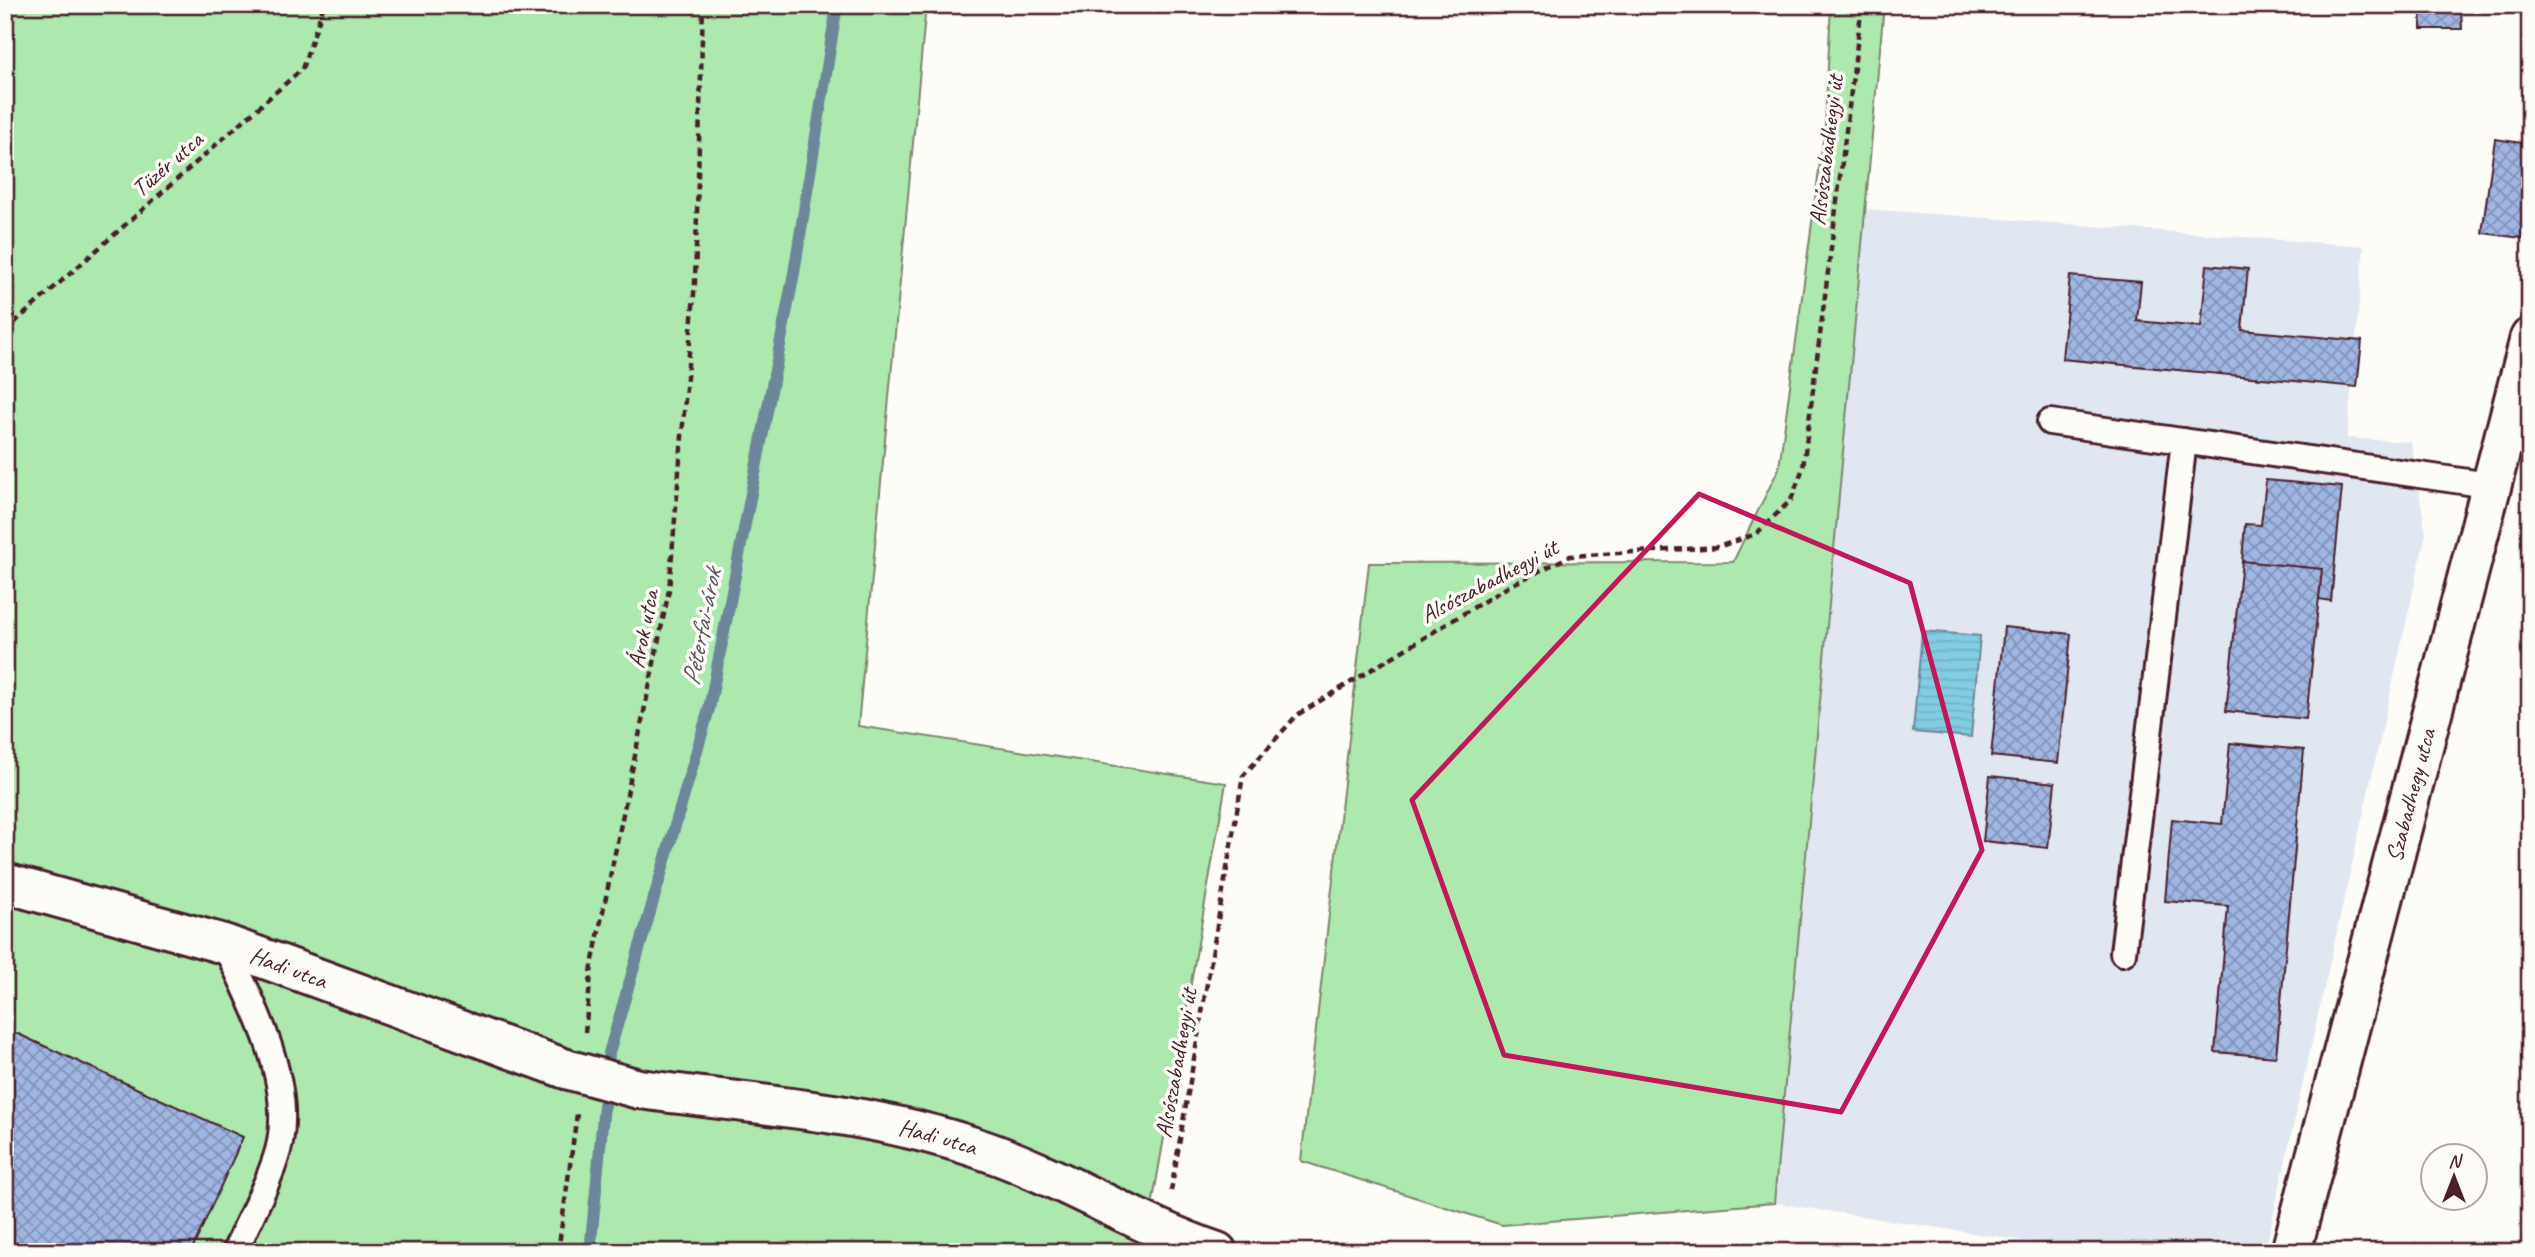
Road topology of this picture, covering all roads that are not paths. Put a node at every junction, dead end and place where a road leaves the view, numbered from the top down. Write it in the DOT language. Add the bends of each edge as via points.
graph roads {
  1 [pos="2530,338"];
  2 [pos="2050,422"];
  3 [pos="2184,441"];
  4 [pos="2489,485"];
  5 [pos="5,883"];
  6 [pos="224,944"];
  7 [pos="2123,953"];
  8 [pos="235,1252"];
  9 [pos="1217,1252"];
  10 [pos="2291,1252"];
  1 -- 4 [label="street, Szabadhegy utca"];
  2 -- 3 [label="lane"];
  3 -- 4 [label="lane"];
  3 -- 7 [label="lane"];
  4 -- 10 [label="street, Szabadhegy utca"];
  5 -- 6 [label="street, Hadi utca"];
  6 -- 8 [label="lane" via="259,1016 284,1108 279,1145"];
  6 -- 9 [label="street, Hadi utca, bridge" via="572,1085 639,1089 867,1119 971,1146 1072,1186 1164,1234"];
}
